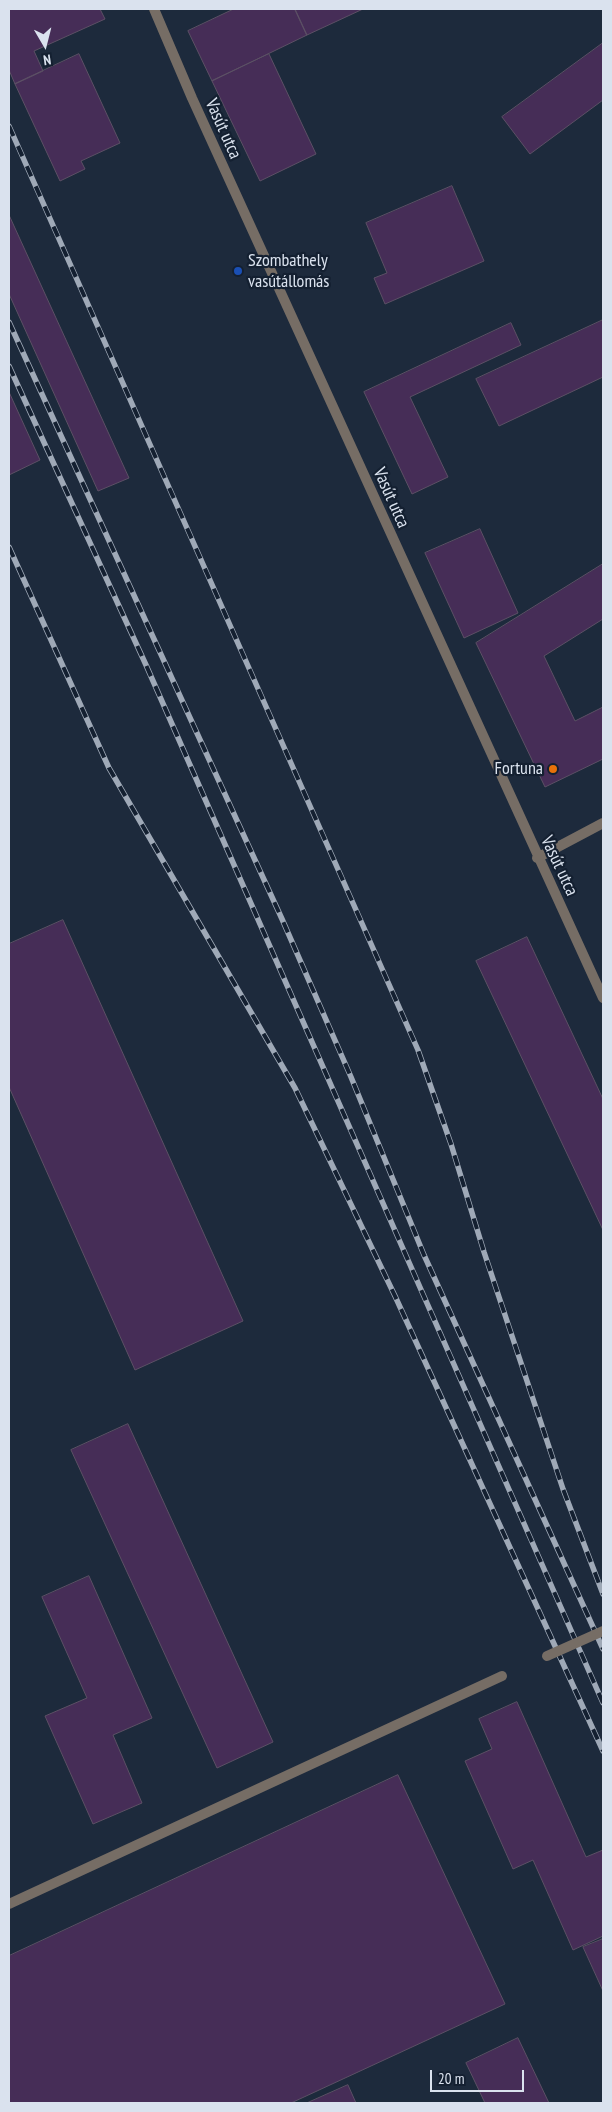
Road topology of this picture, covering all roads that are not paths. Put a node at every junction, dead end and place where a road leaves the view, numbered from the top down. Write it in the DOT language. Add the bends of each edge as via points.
graph roads {
  1 [pos="154,9"];
  2 [pos="603,822"];
  3 [pos="537,858"];
  4 [pos="603,998"];
  5 [pos="603,1631"];
  6 [pos="547,1656"];
  7 [pos="502,1676"];
  8 [pos="9,1904"];
  1 -- 3 [label="street, Vasút utca"];
  2 -- 3 [label="street"];
  3 -- 4 [label="street, Vasút utca"];
  5 -- 6 [label="street, bridge"];
  7 -- 8 [label="street"];
}
